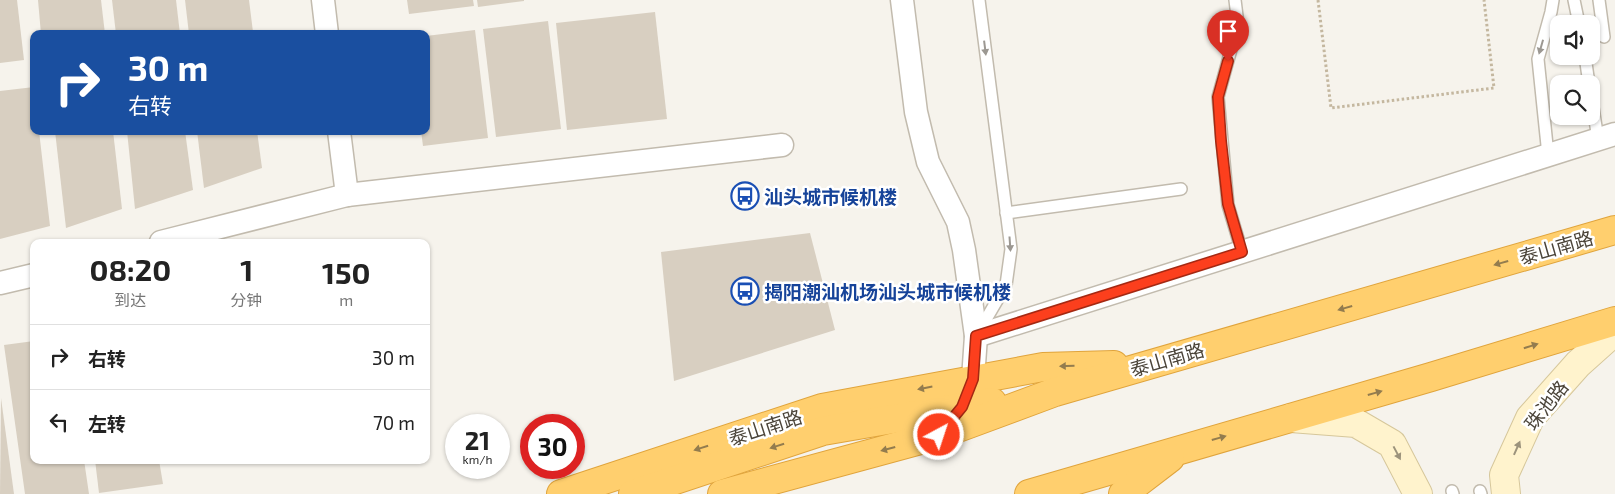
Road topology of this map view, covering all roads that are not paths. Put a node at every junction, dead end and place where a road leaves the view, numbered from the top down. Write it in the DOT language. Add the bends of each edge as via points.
graph roads {
  1 [pos="323,0"];
  2 [pos="902,0"];
  3 [pos="979,0"];
  4 [pos="1235,0"];
  5 [pos="1552,0"];
  6 [pos="1574,0"];
  7 [pos="1599,0"];
  8 [pos="1577,15"];
  9 [pos="327,30"];
  10 [pos="1604,37"];
  11 [pos="1600,118"];
  12 [pos="340,135"];
  13 [pos="1607,136"];
  14 [pos="782,145"];
  15 [pos="1548,155"];
  16 [pos="1181,190"];
  17 [pos="347,195"];
  18 [pos="1006,213"];
  19 [pos="1615,230"];
  20 [pos="172,239"];
  21 [pos="1242,252"];
  22 [pos="30,276"];
  23 [pos="0,283"];
  24 [pos="1615,320"];
  25 [pos="1615,331"];
  26 [pos="976,336"];
  27 [pos="1150,364"];
  28 [pos="973,379"];
  29 [pos="1056,392"];
  30 [pos="962,407"];
  31 [pos="1290,418"];
  32 [pos="939,435"];
  33 [pos="1183,449"];
  34 [pos="1138,462"];
  35 [pos="1489,493"];
  36 [pos="561,494"];
  37 [pos="633,494"];
  38 [pos="722,494"];
  39 [pos="1029,494"];
  40 [pos="1075,494"];
  41 [pos="1124,494"];
  42 [pos="1418,494"];
  1 -- 9 [label="street"];
  2 -- 26 [label="street" via="916,112 928,162 958,222"];
  3 -- 18 [label="lane, one-way"];
  4 -- 21 [label="lane" via="1238,24 1218,97 1228,204"];
  5 -- 15 [label="lane, one-way" via="1538,59"];
  6 -- 8 [label="lane"];
  7 -- 10 [label="lane"];
  11 -- 13 [label="lane"];
  12 -- 17 [label="street"];
  13 -- 15 [label="street"];
  14 -- 17 [label="street"];
  15 -- 21 [label="street"];
  16 -- 18 [label="lane"];
  17 -- 20 [label="street"];
  18 -- 26 [label="lane, one-way" via="1011,249 1006,285"];
  19 -- 27 [label="highway, 泰山南路, one-way"];
  21 -- 26 [label="street"];
  22 -- 23 [label="street"];
  31 -- 24 [label="highway, one-way"];
  35 -- 25 [label="main road, 珠池路, one-way" via="1504,476 1530,418 1578,364"];
  26 -- 28 [label="street"];
  27 -- 28 [label="highway, 泰山南路, one-way" via="1043,366"];
  27 -- 29 [label="highway, 泰山南路"];
  28 -- 30 [label="street"];
  28 -- 36 [label="highway, 泰山南路, one-way" via="822,408"];
  29 -- 30 [label="highway"];
  29 -- 32 [label="highway, 泰山南路"];
  30 -- 32 [label="street"];
  30 -- 37 [label="highway, one-way" via="823,431"];
  33 -- 31 [label="highway, one-way"];
  31 -- 42 [label="main road, one-way" via="1356,423 1392,444"];
  32 -- 38 [label="highway, 泰山南路, one-way"];
  33 -- 34 [label="highway"];
  33 -- 41 [label="highway"];
  34 -- 39 [label="highway"];
  34 -- 40 [label="highway"];
}
